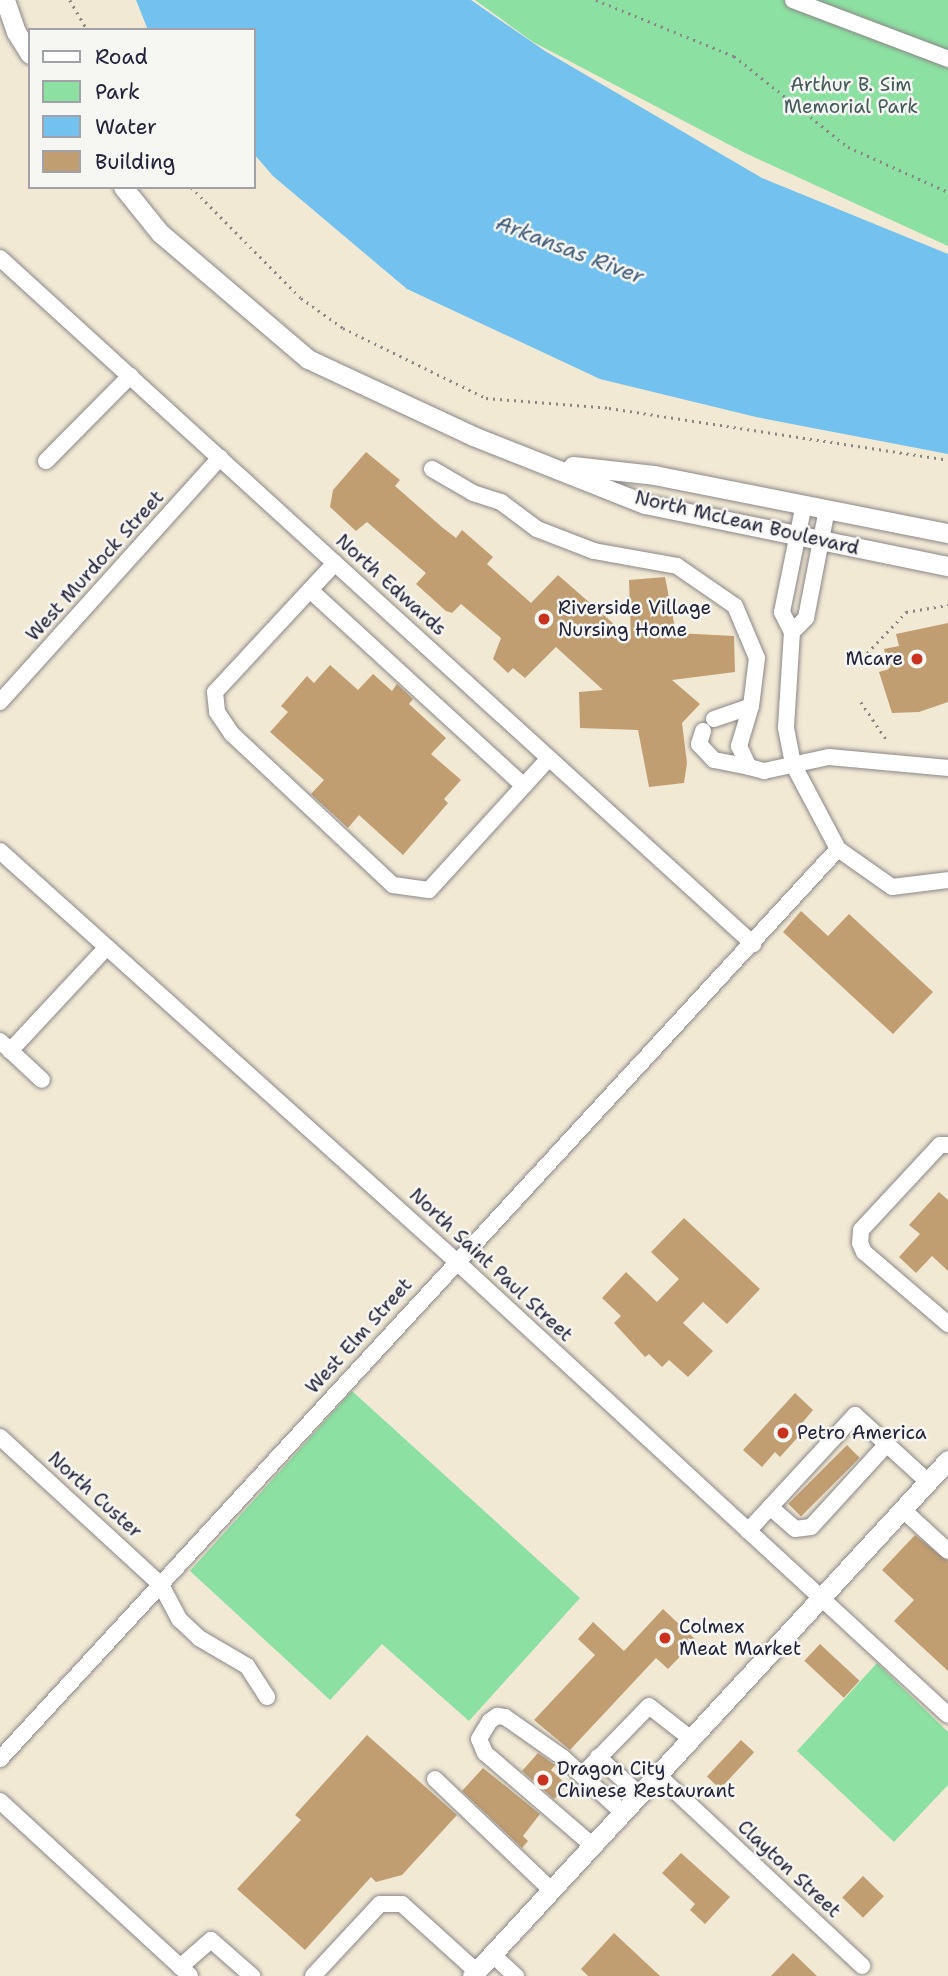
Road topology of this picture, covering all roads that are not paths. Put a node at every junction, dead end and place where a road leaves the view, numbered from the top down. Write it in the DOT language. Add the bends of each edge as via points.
graph roads {
  1 [pos="5,0"];
  2 [pos="793,0"];
  3 [pos="28,51"];
  4 [pos="948,59"];
  5 [pos="125,189"];
  6 [pos="0,258"];
  7 [pos="130,376"];
  8 [pos="220,458"];
  9 [pos="46,461"];
  10 [pos="551,464"];
  11 [pos="432,469"];
  12 [pos="804,505"];
  13 [pos="827,509"];
  14 [pos="948,533"];
  15 [pos="798,536"];
  16 [pos="821,541"];
  17 [pos="335,563"];
  18 [pos="948,565"];
  19 [pos="310,590"];
  20 [pos="792,632"];
  21 [pos="0,702"];
  22 [pos="751,706"];
  23 [pos="549,758"];
  24 [pos="793,764"];
  25 [pos="749,767"];
  26 [pos="948,768"];
  27 [pos="524,786"];
  28 [pos="838,849"];
  29 [pos="0,851"];
  30 [pos="948,880"];
  31 [pos="753,944"];
  32 [pos="107,947"];
  33 [pos="5,1046"];
  34 [pos="42,1080"];
  35 [pos="948,1144"];
  36 [pos="456,1261"];
  37 [pos="948,1324"];
  38 [pos="0,1437"];
  39 [pos="887,1444"];
  40 [pos="948,1460"];
  41 [pos="928,1482"];
  42 [pos="770,1507"];
  43 [pos="902,1509"];
  44 [pos="748,1531"];
  45 [pos="948,1551"];
  46 [pos="161,1585"];
  47 [pos="820,1598"];
  48 [pos="267,1697"];
  49 [pos="947,1711"];
  50 [pos="690,1738"];
  51 [pos="598,1757"];
  52 [pos="0,1759"];
  53 [pos="657,1774"];
  54 [pos="582,1775"];
  55 [pos="435,1779"];
  56 [pos="639,1794"];
  57 [pos="0,1801"];
  58 [pos="622,1812"];
  59 [pos="592,1845"];
  60 [pos="551,1890"];
  61 [pos="492,1954"];
  62 [pos="862,1966"];
  63 [pos="185,1971"];
  64 [pos="474,1974"];
  65 [pos="252,1976"];
  66 [pos="313,1976"];
  67 [pos="516,1976"];
  1 -- 3 [label="main road"];
  2 -- 4 [label="street"];
  5 -- 10 [label="main road, North McLean Boulevard" via="160,233 308,359 473,436"];
  6 -- 7 [label="street, North Edwards"];
  7 -- 8 [label="street, North Edwards"];
  7 -- 9 [label="street"];
  8 -- 17 [label="street, North Edwards"];
  8 -- 21 [label="street, West Murdock Street"];
  10 -- 12 [label="main road, North McLean Boulevard" via="654,475"];
  10 -- 15 [label="main road, North McLean Boulevard" via="645,504"];
  11 -- 22 [label="street" via="473,493 501,502 537,529 594,551 677,566 710,586 735,607 753,644 757,675"];
  12 -- 13 [label="main road, North McLean Boulevard"];
  12 -- 15 [label="street"];
  13 -- 14 [label="main road, North McLean Boulevard"];
  13 -- 16 [label="street"];
  15 -- 16 [label="main road, North McLean Boulevard"];
  15 -- 20 [label="street" via="782,612"];
  16 -- 18 [label="main road, North McLean Boulevard"];
  16 -- 20 [label="street" via="806,618"];
  17 -- 19 [label="street"];
  17 -- 23 [label="street, North Edwards"];
  19 -- 27 [label="street"];
  19 -- 27 [label="street" via="215,692 218,712 232,734 393,885 429,890"];
  20 -- 24 [label="street" via="786,727"];
  22 -- 25 [label="street" via="739,746"];
  22 -- 25 [label="street" via="708,725 699,744 714,760"];
  23 -- 27 [label="street"];
  23 -- 31 [label="street, North Edwards"];
  24 -- 25 [label="street" via="764,771"];
  24 -- 26 [label="street" via="829,757"];
  24 -- 28 [label="street"];
  28 -- 30 [label="street" via="892,887"];
  28 -- 31 [label="street, West Elm Street"];
  29 -- 32 [label="street, North Saint Paul Street"];
  31 -- 36 [label="street, West Elm Street"];
  32 -- 33 [label="street"];
  32 -- 36 [label="street, North Saint Paul Street"];
  33 -- 34 [label="street"];
  35 -- 37 [label="street" via="940,1145 861,1230 860,1243 864,1252"];
  36 -- 44 [label="street, North Saint Paul Street"];
  36 -- 46 [label="street, West Elm Street"];
  38 -- 46 [label="street, North Custer"];
  39 -- 41 [label="street"];
  39 -- 42 [label="street" via="811,1527 795,1529"];
  39 -- 42 [label="street" via="855,1415"];
  40 -- 41 [label="main road"];
  41 -- 43 [label="main road"];
  42 -- 44 [label="street"];
  43 -- 45 [label="street"];
  43 -- 47 [label="main road"];
  44 -- 47 [label="street, North Saint Paul Street"];
  46 -- 48 [label="street, North Custer" via="180,1620 198,1638 247,1666"];
  46 -- 52 [label="street, West Elm Street"];
  47 -- 49 [label="street, North Saint Paul Street"];
  47 -- 50 [label="main road"];
  50 -- 51 [label="street" via="649,1706"];
  50 -- 53 [label="main road"];
  51 -- 54 [label="street"];
  51 -- 56 [label="street"];
  53 -- 56 [label="main road"];
  53 -- 62 [label="street, Clayton Street"];
  54 -- 58 [label="street"];
  54 -- 59 [label="street" via="505,1717 490,1721 479,1740 485,1754"];
  55 -- 60 [label="street"];
  56 -- 58 [label="main road"];
  57 -- 63 [label="street"];
  58 -- 59 [label="main road"];
  59 -- 60 [label="main road"];
  60 -- 61 [label="main road"];
  61 -- 64 [label="main road"];
  61 -- 67 [label="street"];
  63 -- 65 [label="street" via="211,1940"];
  64 -- 66 [label="street" via="402,1904 380,1904"];
}
